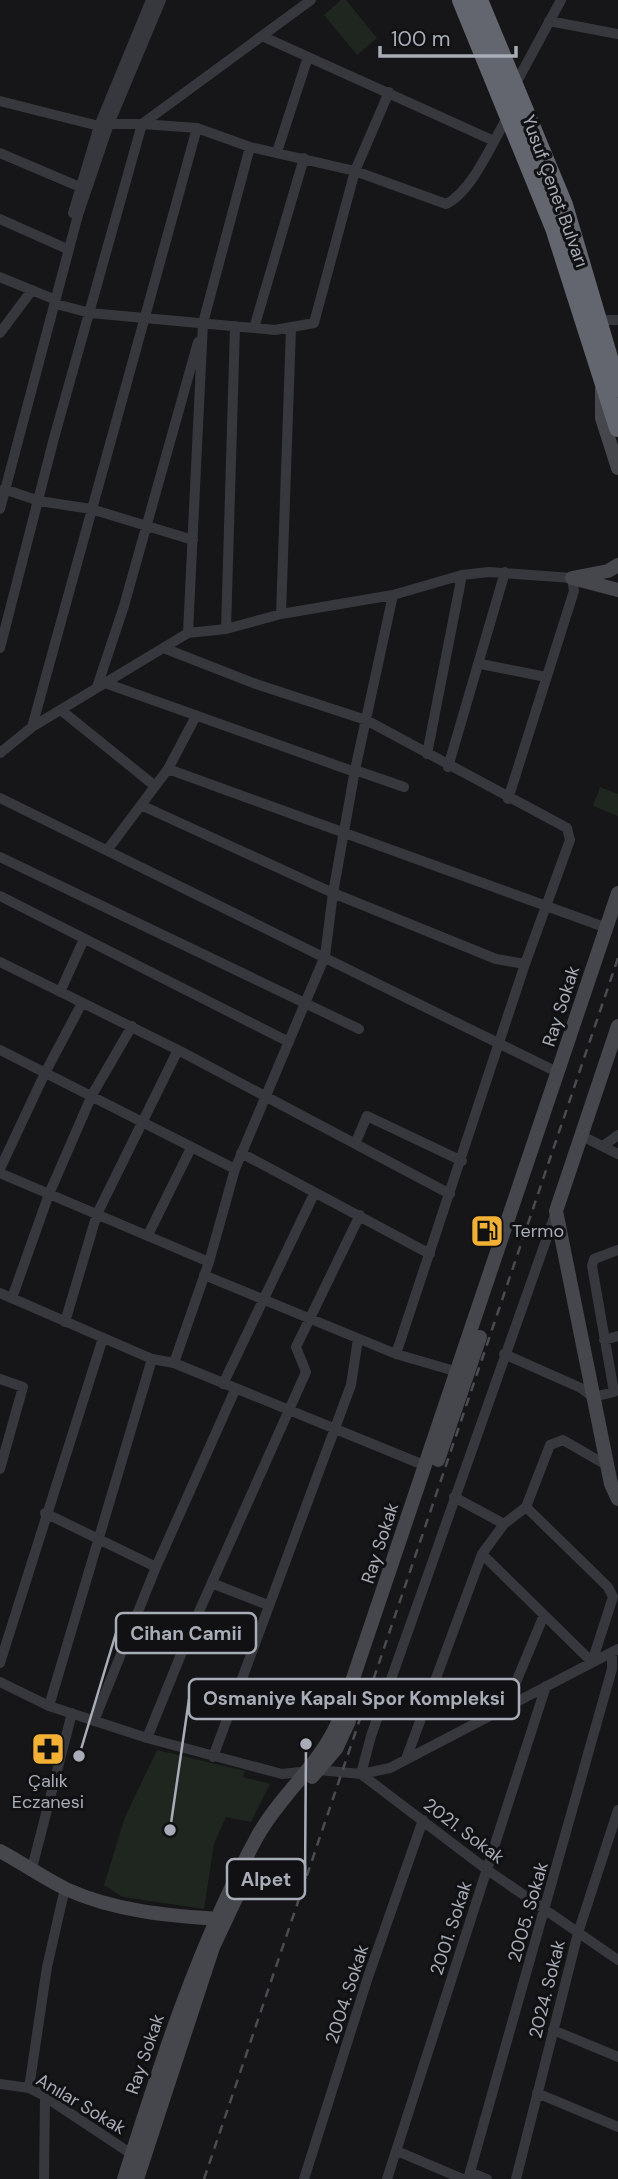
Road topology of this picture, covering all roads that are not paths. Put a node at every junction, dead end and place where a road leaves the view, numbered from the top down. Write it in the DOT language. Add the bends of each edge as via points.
graph roads {
  1 [pos="151,0"];
  2 [pos="161,0"];
  3 [pos="311,0"];
  4 [pos="461,0"];
  5 [pos="479,0"];
  6 [pos="561,0"];
  7 [pos="549,22"];
  8 [pos="618,34"];
  9 [pos="264,37"];
  10 [pos="308,57"];
  11 [pos="515,85"];
  12 [pos="389,92"];
  13 [pos="0,101"];
  14 [pos="509,114"];
  15 [pos="142,124"];
  16 [pos="104,125"];
  17 [pos="197,128"];
  18 [pos="494,141"];
  19 [pos="250,147"];
  20 [pos="277,152"];
  21 [pos="0,153"];
  22 [pos="304,158"];
  23 [pos="355,171"];
  24 [pos="79,187"];
  25 [pos="0,219"];
  26 [pos="65,248"];
  27 [pos="0,276"];
  28 [pos="32,290"];
  29 [pos="53,301"];
  30 [pos="90,313"];
  31 [pos="143,318"];
  32 [pos="599,320"];
  33 [pos="618,320"];
  34 [pos="203,323"];
  35 [pos="235,326"];
  36 [pos="254,328"];
  37 [pos="291,328"];
  38 [pos="0,332"];
  39 [pos="602,377"];
  40 [pos="618,388"];
  41 [pos="618,428"];
  42 [pos="618,468"];
  43 [pos="2,485"];
  44 [pos="39,501"];
  45 [pos="0,509"];
  46 [pos="91,509"];
  47 [pos="145,527"];
  48 [pos="193,540"];
  49 [pos="618,565"];
  50 [pos="505,572"];
  51 [pos="590,574"];
  52 [pos="462,575"];
  53 [pos="572,578"];
  54 [pos="618,578"];
  55 [pos="618,590"];
  56 [pos="393,594"];
  57 [pos="281,614"];
  58 [pos="226,629"];
  59 [pos="188,634"];
  60 [pos="0,648"];
  61 [pos="166,649"];
  62 [pos="481,664"];
  63 [pos="546,677"];
  64 [pos="101,685"];
  65 [pos="62,711"];
  66 [pos="196,716"];
  67 [pos="366,720"];
  68 [pos="32,727"];
  69 [pos="0,753"];
  70 [pos="427,754"];
  71 [pos="448,767"];
  72 [pos="168,769"];
  73 [pos="355,771"];
  74 [pos="156,786"];
  75 [pos="404,787"];
  76 [pos="0,798"];
  77 [pos="508,799"];
  78 [pos="142,806"];
  79 [pos="344,831"];
  80 [pos="108,849"];
  81 [pos="0,856"];
  82 [pos="333,893"];
  83 [pos="618,893"];
  84 [pos="0,896"];
  85 [pos="547,907"];
  86 [pos="618,915"];
  87 [pos="607,929"];
  88 [pos="84,939"];
  89 [pos="325,956"];
  90 [pos="0,962"];
  91 [pos="525,964"];
  92 [pos="60,992"];
  93 [pos="82,1003"];
  94 [pos="306,1005"];
  95 [pos="132,1026"];
  96 [pos="618,1026"];
  97 [pos="359,1029"];
  98 [pos="498,1041"];
  99 [pos="289,1042"];
  100 [pos="0,1050"];
  101 [pos="178,1051"];
  102 [pos="45,1073"];
  103 [pos="559,1073"];
  104 [pos="92,1095"];
  105 [pos="267,1096"];
  106 [pos="143,1123"];
  107 [pos="580,1135"];
  108 [pos="618,1135"];
  109 [pos="355,1144"];
  110 [pos="603,1146"];
  111 [pos="191,1148"];
  112 [pos="241,1153"];
  113 [pos="618,1154"];
  114 [pos="462,1161"];
  115 [pos="235,1168"];
  116 [pos="0,1171"];
  117 [pos="49,1194"];
  118 [pos="314,1194"];
  119 [pos="450,1194"];
  120 [pos="556,1211"];
  121 [pos="97,1214"];
  122 [pos="360,1215"];
  123 [pos="148,1235"];
  124 [pos="618,1250"];
  125 [pos="430,1254"];
  126 [pos="209,1262"];
  127 [pos="204,1275"];
  128 [pos="0,1293"];
  129 [pos="12,1298"];
  130 [pos="263,1300"];
  131 [pos="311,1318"];
  132 [pos="65,1322"];
  133 [pos="618,1336"];
  134 [pos="103,1338"];
  135 [pos="358,1339"];
  136 [pos="604,1340"];
  137 [pos="396,1354"];
  138 [pos="504,1354"];
  139 [pos="152,1359"];
  140 [pos="174,1363"];
  141 [pos="458,1372"];
  142 [pos="0,1379"];
  143 [pos="615,1383"];
  144 [pos="223,1384"];
  145 [pos="235,1390"];
  146 [pos="593,1397"];
  147 [pos="288,1410"];
  148 [pos="332,1429"];
  149 [pos="426,1466"];
  150 [pos="608,1466"];
  151 [pos="0,1469"];
  152 [pos="454,1497"];
  153 [pos="618,1499"];
  154 [pos="526,1507"];
  155 [pos="45,1513"];
  156 [pos="504,1524"];
  157 [pos="98,1541"];
  158 [pos="482,1554"];
  159 [pos="156,1567"];
  160 [pos="214,1584"];
  161 [pos="268,1605"];
  162 [pos="544,1615"];
  163 [pos="615,1651"];
  164 [pos="592,1662"];
  165 [pos="0,1663"];
  166 [pos="612,1669"];
  167 [pos="618,1680"];
  168 [pos="1,1683"];
  169 [pos="546,1686"];
  170 [pos="0,1697"];
  171 [pos="49,1706"];
  172 [pos="506,1706"];
  173 [pos="72,1713"];
  174 [pos="94,1721"];
  175 [pos="147,1738"];
  176 [pos="213,1757"];
  177 [pos="406,1759"];
  178 [pos="312,1770"];
  179 [pos="361,1774"];
  180 [pos="618,1810"];
  181 [pos="423,1820"];
  182 [pos="0,1851"];
  183 [pos="32,1868"];
  184 [pos="486,1869"];
  185 [pos="65,1888"];
  186 [pos="545,1907"];
  187 [pos="220,1919"];
  188 [pos="578,1933"];
  189 [pos="618,1960"];
  190 [pos="553,2031"];
  191 [pos="618,2057"];
  192 [pos="0,2084"];
  193 [pos="29,2088"];
  194 [pos="537,2093"];
  195 [pos="46,2097"];
  196 [pos="618,2127"];
  197 [pos="397,2151"];
  198 [pos="137,2157"];
  199 [pos="467,2177"];
  200 [pos="44,2179"];
  201 [pos="124,2179"];
  202 [pos="137,2179"];
  203 [pos="304,2179"];
  204 [pos="387,2179"];
  205 [pos="487,2179"];
  206 [pos="516,2179"];
  1 -- 16 [label="street"];
  2 -- 16 [label="street"];
  3 -- 9 [label="street"];
  4 -- 14 [label="highway, Yusuf Çenet Bulvarı"];
  5 -- 11 [label="highway, Yusuf Çenet Bulvarı"];
  6 -- 7 [label="street"];
  7 -- 8 [label="street"];
  7 -- 11 [label="street"];
  9 -- 10 [label="street"];
  9 -- 15 [label="street"];
  10 -- 12 [label="street"];
  10 -- 20 [label="street"];
  11 -- 32 [label="highway, Yusuf Çenet Bulvarı" via="564,205"];
  12 -- 18 [label="street"];
  12 -- 23 [label="street"];
  13 -- 16 [label="street"];
  14 -- 18 [label="street"];
  14 -- 39 [label="highway, Yusuf Çenet Bulvarı" via="554,228"];
  15 -- 16 [label="street"];
  15 -- 17 [label="street"];
  15 -- 30 [label="street"];
  16 -- 24 [label="street"];
  16 -- 29 [label="street"];
  17 -- 19 [label="street"];
  17 -- 31 [label="street"];
  18 -- 23 [label="street" via="466,188 446,204"];
  19 -- 20 [label="street"];
  19 -- 34 [label="street"];
  20 -- 22 [label="street"];
  21 -- 24 [label="street"];
  22 -- 23 [label="street"];
  22 -- 36 [label="street"];
  23 -- 37 [label="street" via="314,323"];
  24 -- 26 [label="street"];
  25 -- 26 [label="street"];
  26 -- 29 [label="street"];
  27 -- 28 [label="street"];
  28 -- 29 [label="street"];
  28 -- 38 [label="street"];
  29 -- 30 [label="street"];
  29 -- 43 [label="street"];
  30 -- 31 [label="street"];
  30 -- 44 [label="street"];
  31 -- 34 [label="street"];
  31 -- 46 [label="street"];
  32 -- 33 [label="street"];
  32 -- 40 [label="highway, Yusuf Çenet Bulvarı"];
  34 -- 35 [label="street"];
  34 -- 47 [label="street"];
  34 -- 48 [label="street"];
  35 -- 36 [label="street"];
  35 -- 58 [label="street"];
  36 -- 37 [label="street"];
  37 -- 57 [label="street"];
  39 -- 41 [label="highway, Yusuf Çenet Bulvarı"];
  39 -- 42 [label="street" via="602,418"];
  43 -- 44 [label="street"];
  43 -- 45 [label="street"];
  44 -- 46 [label="street"];
  44 -- 60 [label="street"];
  46 -- 47 [label="street"];
  46 -- 68 [label="street"];
  47 -- 48 [label="street"];
  47 -- 64 [label="street"];
  48 -- 59 [label="street"];
  49 -- 51 [label="street"];
  50 -- 52 [label="street"];
  50 -- 53 [label="street"];
  50 -- 62 [label="street"];
  51 -- 53 [label="street"];
  51 -- 54 [label="street"];
  52 -- 56 [label="street"];
  52 -- 70 [label="street"];
  53 -- 55 [label="street"];
  53 -- 63 [label="street" via="574,591"];
  56 -- 57 [label="street"];
  56 -- 67 [label="street"];
  57 -- 58 [label="street"];
  58 -- 59 [label="street"];
  59 -- 61 [label="street"];
  61 -- 64 [label="street"];
  61 -- 67 [label="street"];
  62 -- 63 [label="street"];
  62 -- 71 [label="street"];
  63 -- 77 [label="street"];
  64 -- 65 [label="street"];
  64 -- 66 [label="street"];
  65 -- 68 [label="street"];
  65 -- 74 [label="street"];
  66 -- 72 [label="street"];
  66 -- 73 [label="street"];
  67 -- 70 [label="street"];
  67 -- 73 [label="street"];
  68 -- 69 [label="street"];
  70 -- 71 [label="street"];
  71 -- 77 [label="street"];
  72 -- 74 [label="street"];
  72 -- 79 [label="street"];
  73 -- 75 [label="street"];
  73 -- 79 [label="street"];
  74 -- 78 [label="street"];
  76 -- 80 [label="street"];
  77 -- 85 [label="street" via="571,834"];
  78 -- 80 [label="street"];
  78 -- 82 [label="street"];
  79 -- 82 [label="street"];
  79 -- 85 [label="street"];
  80 -- 89 [label="street"];
  81 -- 94 [label="street"];
  82 -- 89 [label="street"];
  82 -- 91 [label="street" via="496,959"];
  83 -- 87 [label="street, Ray Sokak"];
  84 -- 88 [label="street"];
  85 -- 87 [label="street"];
  85 -- 91 [label="street"];
  86 -- 178 [label="street" via="345,1731 336,1749"];
  87 -- 103 [label="street, Ray Sokak"];
  88 -- 92 [label="street"];
  88 -- 99 [label="street"];
  89 -- 94 [label="street"];
  89 -- 98 [label="street"];
  90 -- 92 [label="street"];
  91 -- 98 [label="street"];
  92 -- 93 [label="street"];
  93 -- 95 [label="street"];
  93 -- 102 [label="street"];
  94 -- 97 [label="street"];
  94 -- 99 [label="street"];
  95 -- 101 [label="street"];
  95 -- 104 [label="street"];
  96 -- 107 [label="street"];
  98 -- 103 [label="street"];
  98 -- 114 [label="street"];
  99 -- 105 [label="street"];
  100 -- 102 [label="street"];
  101 -- 105 [label="street"];
  101 -- 106 [label="street"];
  102 -- 104 [label="street"];
  102 -- 116 [label="street"];
  103 -- 141 [label="street, Ray Sokak"];
  104 -- 106 [label="street"];
  104 -- 117 [label="street"];
  105 -- 109 [label="street"];
  105 -- 112 [label="street"];
  106 -- 111 [label="street"];
  106 -- 121 [label="street"];
  107 -- 110 [label="street"];
  107 -- 120 [label="street"];
  108 -- 110 [label="street"];
  109 -- 114 [label="street" via="367,1116"];
  109 -- 119 [label="street"];
  110 -- 113 [label="street"];
  111 -- 115 [label="street"];
  111 -- 123 [label="street"];
  112 -- 115 [label="street"];
  112 -- 118 [label="street"];
  114 -- 119 [label="street"];
  115 -- 126 [label="street"];
  116 -- 117 [label="street"];
  117 -- 121 [label="street"];
  117 -- 129 [label="street"];
  118 -- 122 [label="street"];
  118 -- 130 [label="street"];
  119 -- 125 [label="street"];
  120 -- 138 [label="street"];
  120 -- 146 [label="street"];
  121 -- 123 [label="street"];
  121 -- 132 [label="street"];
  122 -- 125 [label="street"];
  122 -- 131 [label="street"];
  123 -- 126 [label="street"];
  124 -- 136 [label="street" via="594,1259 592,1266"];
  125 -- 137 [label="street"];
  126 -- 127 [label="street"];
  127 -- 130 [label="street"];
  127 -- 140 [label="street"];
  128 -- 129 [label="street"];
  129 -- 132 [label="street"];
  130 -- 131 [label="street"];
  130 -- 144 [label="street"];
  131 -- 135 [label="street"];
  131 -- 147 [label="street" via="296,1347 306,1372"];
  132 -- 134 [label="street"];
  133 -- 136 [label="street"];
  134 -- 139 [label="street"];
  134 -- 155 [label="street"];
  135 -- 137 [label="street"];
  135 -- 148 [label="street" via="351,1385"];
  136 -- 143 [label="street"];
  137 -- 141 [label="street"];
  138 -- 146 [label="street"];
  138 -- 152 [label="street"];
  139 -- 140 [label="street"];
  139 -- 157 [label="street"];
  140 -- 144 [label="street"];
  141 -- 149 [label="street, Ray Sokak"];
  142 -- 151 [label="street" via="23,1387"];
  143 -- 146 [label="street" via="614,1392"];
  144 -- 145 [label="street"];
  145 -- 147 [label="street"];
  145 -- 159 [label="street"];
  146 -- 150 [label="street"];
  147 -- 148 [label="street"];
  147 -- 160 [label="street"];
  148 -- 149 [label="street"];
  148 -- 161 [label="street"];
  149 -- 178 [label="street, Ray Sokak" via="340,1720"];
  150 -- 153 [label="street"];
  150 -- 154 [label="street" via="556,1440"];
  152 -- 156 [label="street"];
  152 -- 179 [label="street" via="370,1736"];
  154 -- 156 [label="street"];
  154 -- 164 [label="street" via="613,1597"];
  155 -- 157 [label="street"];
  155 -- 165 [label="street"];
  156 -- 158 [label="street"];
  157 -- 159 [label="street"];
  157 -- 171 [label="street"];
  158 -- 162 [label="street"];
  158 -- 177 [label="street"];
  159 -- 174 [label="street"];
  160 -- 161 [label="street"];
  160 -- 175 [label="street"];
  161 -- 176 [label="street"];
  162 -- 164 [label="street"];
  162 -- 172 [label="street"];
  163 -- 164 [label="street"];
  163 -- 166 [label="street, 2005. Sokak"];
  164 -- 169 [label="street"];
  166 -- 167 [label="street"];
  166 -- 186 [label="street, 2005. Sokak"];
  168 -- 170 [label="street"];
  168 -- 171 [label="street"];
  169 -- 172 [label="street"];
  169 -- 184 [label="street, 2001. Sokak"];
  171 -- 173 [label="street"];
  172 -- 177 [label="street"];
  173 -- 174 [label="street"];
  173 -- 183 [label="street"];
  174 -- 175 [label="street"];
  175 -- 176 [label="street"];
  176 -- 178 [label="street" via="282,1774"];
  177 -- 179 [label="street" via="390,1769"];
  178 -- 179 [label="street"];
  178 -- 187 [label="street, Ray Sokak" via="266,1822"];
  179 -- 181 [label="street, 2021. Sokak"];
  180 -- 188 [label="street, 2024. Sokak"];
  181 -- 184 [label="street, 2021. Sokak"];
  181 -- 203 [label="street, 2004. Sokak"];
  182 -- 183 [label="street"];
  183 -- 185 [label="street"];
  184 -- 186 [label="street, 2021. Sokak"];
  184 -- 197 [label="street, 2001. Sokak"];
  185 -- 187 [label="street" via="129,1910"];
  185 -- 193 [label="street" via="47,1967"];
  186 -- 188 [label="street, 2021. Sokak"];
  186 -- 199 [label="street, 2005. Sokak"];
  187 -- 198 [label="street, Ray Sokak" via="172,2032"];
  188 -- 189 [label="street, 2021. Sokak"];
  188 -- 190 [label="street, 2024. Sokak"];
  190 -- 191 [label="street"];
  190 -- 194 [label="street, 2024. Sokak"];
  192 -- 193 [label="street, Anılar Sokak"];
  193 -- 195 [label="street, Anılar Sokak"];
  194 -- 196 [label="street"];
  194 -- 206 [label="street, 2024. Sokak"];
  195 -- 198 [label="street, Anılar Sokak"];
  195 -- 200 [label="street"];
  197 -- 199 [label="street"];
  197 -- 204 [label="street, 2001. Sokak"];
  198 -- 201 [label="street, Ray Sokak"];
  198 -- 202 [label="street"];
  199 -- 205 [label="street"];
}
